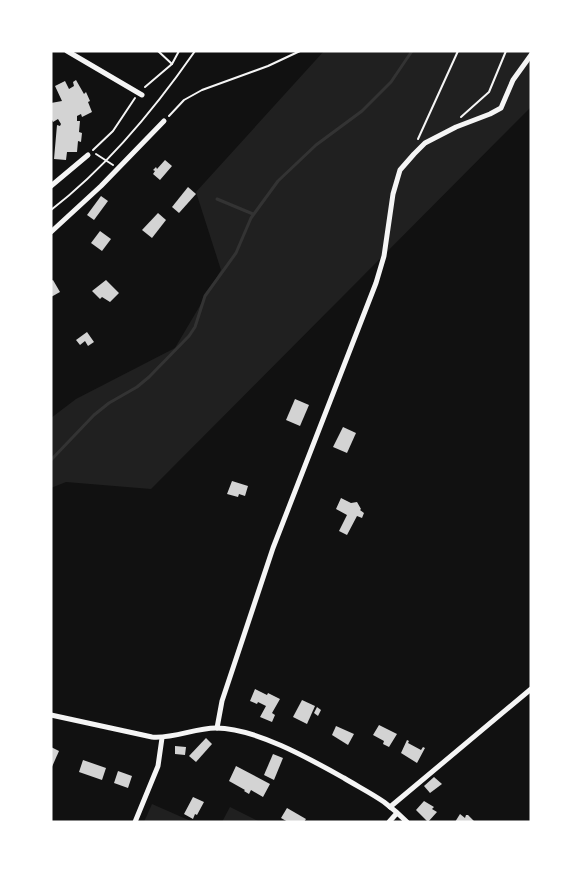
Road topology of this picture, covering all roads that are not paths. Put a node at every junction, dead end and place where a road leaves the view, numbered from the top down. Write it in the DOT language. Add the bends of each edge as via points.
graph roads {
  1 [pos="67,51"];
  2 [pos="531,55"];
  3 [pos="140,94"];
  4 [pos="164,121"];
  5 [pos="88,155"];
  6 [pos="51,186"];
  7 [pos="51,232"];
  8 [pos="531,689"];
  9 [pos="51,715"];
  10 [pos="216,728"];
  11 [pos="162,738"];
  12 [pos="390,807"];
  13 [pos="398,813"];
  14 [pos="134,822"];
  15 [pos="389,822"];
  16 [pos="407,822"];
  1 -- 3 [label="street"];
  2 -- 10 [label="street" via="513,80 501,108 425,143 400,170 376,283 276,539"];
  4 -- 7 [label="street"];
  5 -- 6 [label="street"];
  8 -- 12 [label="street"];
  9 -- 11 [label="street"];
  10 -- 11 [label="street"];
  10 -- 12 [label="street" via="256,737 295,753"];
  11 -- 14 [label="street" via="158,766"];
  12 -- 13 [label="street"];
  13 -- 15 [label="street"];
  13 -- 16 [label="street"];
}
